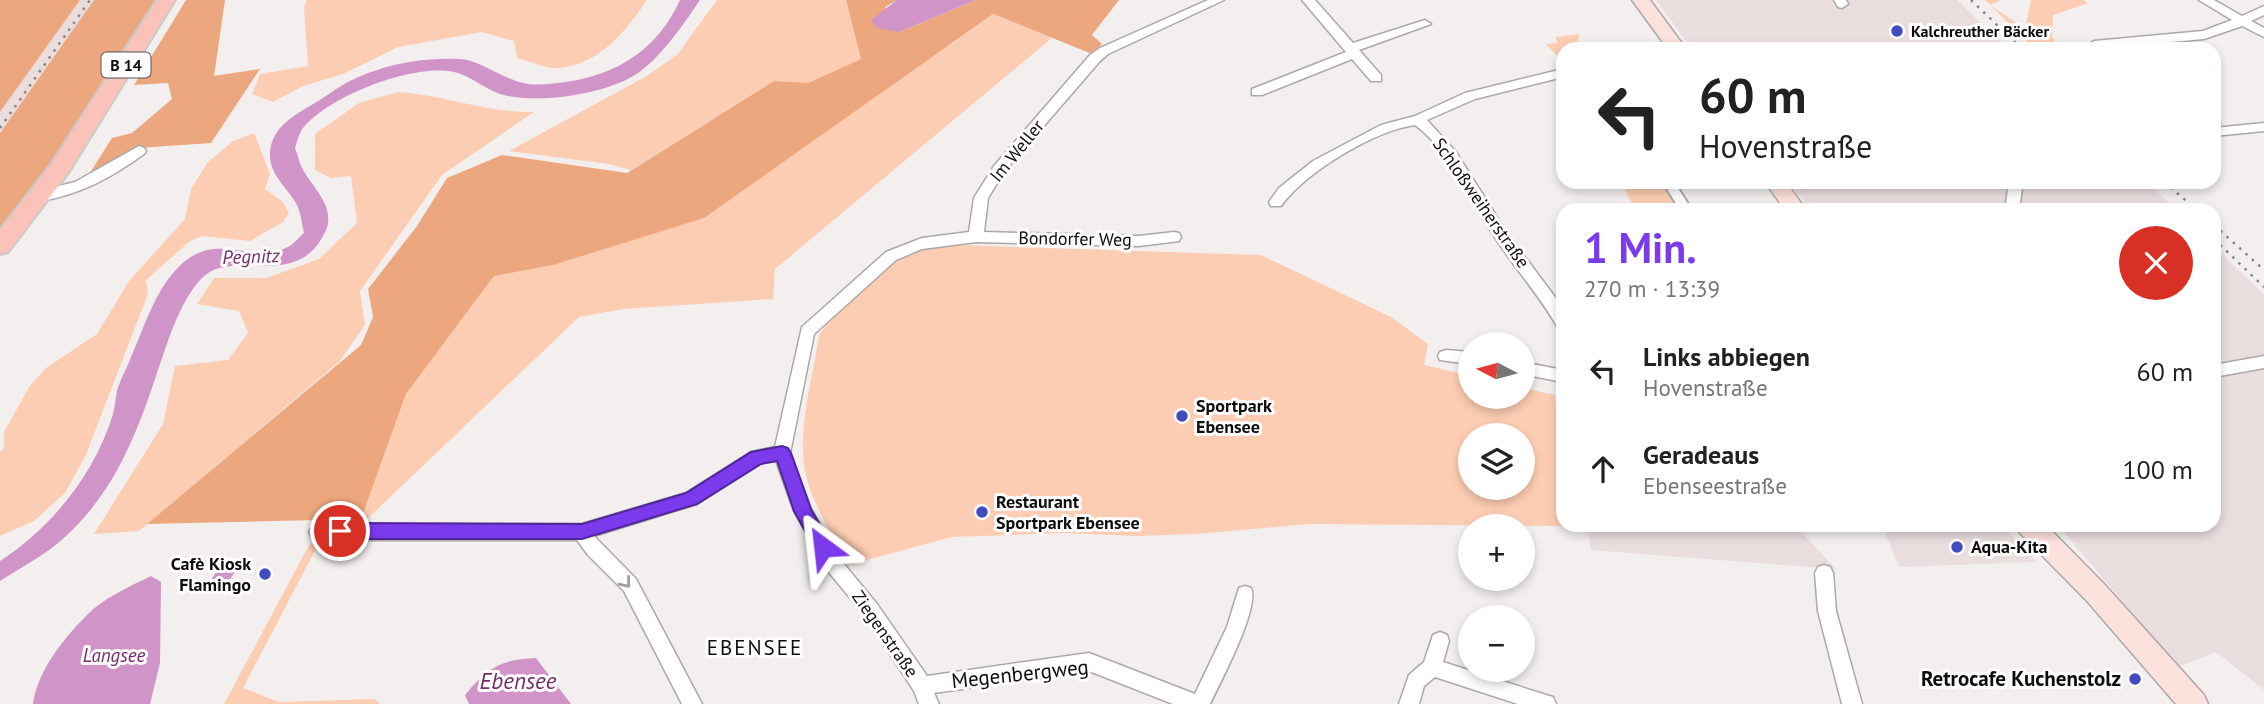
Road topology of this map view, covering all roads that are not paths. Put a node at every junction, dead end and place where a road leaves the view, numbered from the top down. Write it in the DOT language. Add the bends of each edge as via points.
graph roads {
  1 [pos="166,0"];
  2 [pos="1218,0"];
  3 [pos="1308,0"];
  4 [pos="1641,0"];
  5 [pos="2205,0"];
  6 [pos="2264,10"];
  7 [pos="2242,21"];
  8 [pos="1425,24"];
  9 [pos="2264,33"];
  10 [pos="1672,42"];
  11 [pos="2138,42"];
  12 [pos="1351,52"];
  13 [pos="1556,75"];
  14 [pos="1376,78"];
  15 [pos="1257,92"];
  16 [pos="1418,120"];
  17 [pos="2264,127"];
  18 [pos="2221,131"];
  19 [pos="139,151"];
  20 [pos="40,195"];
  21 [pos="1276,202"];
  22 [pos="976,237"];
  23 [pos="1174,237"];
  24 [pos="0,246"];
  25 [pos="1556,313"];
  26 [pos="1446,356"];
  27 [pos="1458,357"];
  28 [pos="2264,362"];
  29 [pos="2221,370"];
  30 [pos="1535,371"];
  31 [pos="1556,375"];
  32 [pos="782,453"];
  33 [pos="318,532"];
  34 [pos="582,532"];
  35 [pos="2036,532"];
  36 [pos="2054,532"];
  37 [pos="1824,573"];
  38 [pos="2096,593"];
  39 [pos="1245,594"];
  40 [pos="1440,641"];
  41 [pos="1432,667"];
  42 [pos="925,695"];
  43 [pos="692,704"];
  44 [pos="1198,704"];
  45 [pos="1409,704"];
  46 [pos="1546,704"];
  47 [pos="1852,704"];
  48 [pos="2193,704"];
  1 -- 20 [label="main road, B 14"];
  2 -- 22 [label="street, Im Weller" via="1095,58 999,169 981,198"];
  3 -- 12 [label="street"];
  4 -- 10 [label="main road"];
  5 -- 7 [label="street"];
  6 -- 7 [label="street"];
  7 -- 9 [label="street"];
  7 -- 11 [label="street" via="2217,32"];
  8 -- 12 [label="street"];
  12 -- 14 [label="street"];
  12 -- 15 [label="street"];
  13 -- 16 [label="street" via="1466,96"];
  16 -- 21 [label="street" via="1386,128 1340,150 1288,186"];
  16 -- 25 [label="street, Schloßweiherstraße" via="1458,167"];
  17 -- 18 [label="street"];
  19 -- 20 [label="street" via="85,184"];
  20 -- 24 [label="main road, B 14"];
  22 -- 23 [label="street, Bondorfer Weg" via="1139,241"];
  22 -- 32 [label="street" via="906,247 807,331"];
  26 -- 27 [label="street"];
  28 -- 29 [label="street"];
  30 -- 31 [label="street"];
  32 -- 34 [label="street" via="757,457 691,499"];
  32 -- 42 [label="street, Ziegenstraße" via="803,511 833,564 872,610"];
  33 -- 34 [label="street"];
  34 -- 43 [label="street, one-way" via="630,585"];
  35 -- 38 [label="main road"];
  36 -- 38 [label="main road"];
  37 -- 47 [label="street" via="1827,611"];
  38 -- 48 [label="main road"];
  39 -- 44 [label="street" via="1236,628"];
  40 -- 41 [label="street"];
  41 -- 45 [label="street" via="1416,681"];
  41 -- 46 [label="street"];
  42 -- 44 [label="street, Megenbergweg" via="1089,662"];
}
